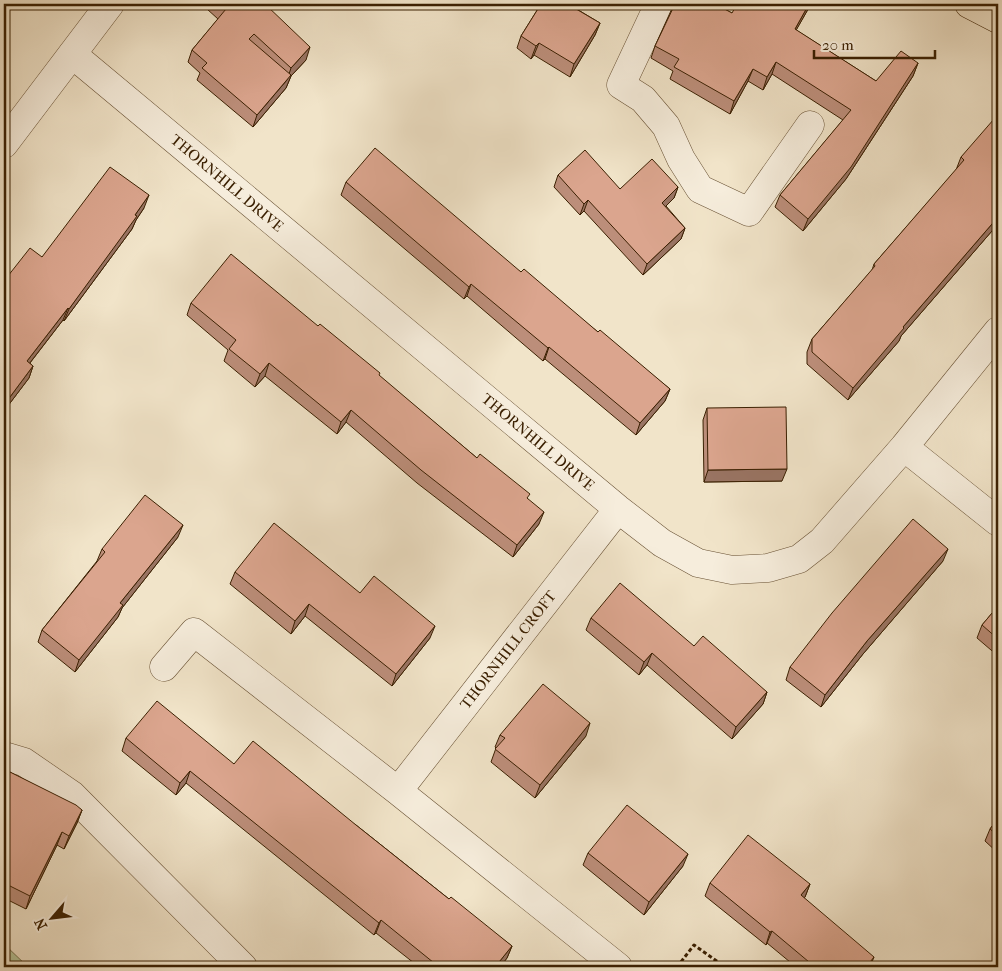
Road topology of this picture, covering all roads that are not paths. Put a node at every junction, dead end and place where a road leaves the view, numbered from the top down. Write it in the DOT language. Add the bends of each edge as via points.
graph roads {
  1 [pos="110,4"];
  2 [pos="658,4"];
  3 [pos="968,4"];
  4 [pos="998,19"];
  5 [pos="72,54"];
  6 [pos="810,125"];
  7 [pos="4,144"];
  8 [pos="998,331"];
  9 [pos="904,447"];
  10 [pos="618,509"];
  11 [pos="998,522"];
  12 [pos="164,667"];
  13 [pos="4,756"];
  14 [pos="398,792"];
  15 [pos="243,967"];
  16 [pos="618,967"];
  1 -- 5 [label="street"];
  2 -- 6 [label="street" via="621,85 643,99 666,126 700,189 749,212"];
  3 -- 4 [label="main road"];
  5 -- 7 [label="street"];
  5 -- 10 [label="street, THORNHILL DRIVE"];
  8 -- 9 [label="street, THORNHILL DRIVE"];
  9 -- 10 [label="street, THORNHILL DRIVE" via="822,540 799,559 768,568 732,570 698,563 662,543"];
  9 -- 11 [label="street"];
  10 -- 14 [label="street, THORNHILL CROFT"];
  12 -- 14 [label="street" via="194,632"];
  13 -- 15 [label="street" via="24,762 72,795"];
  14 -- 16 [label="street"];
}
